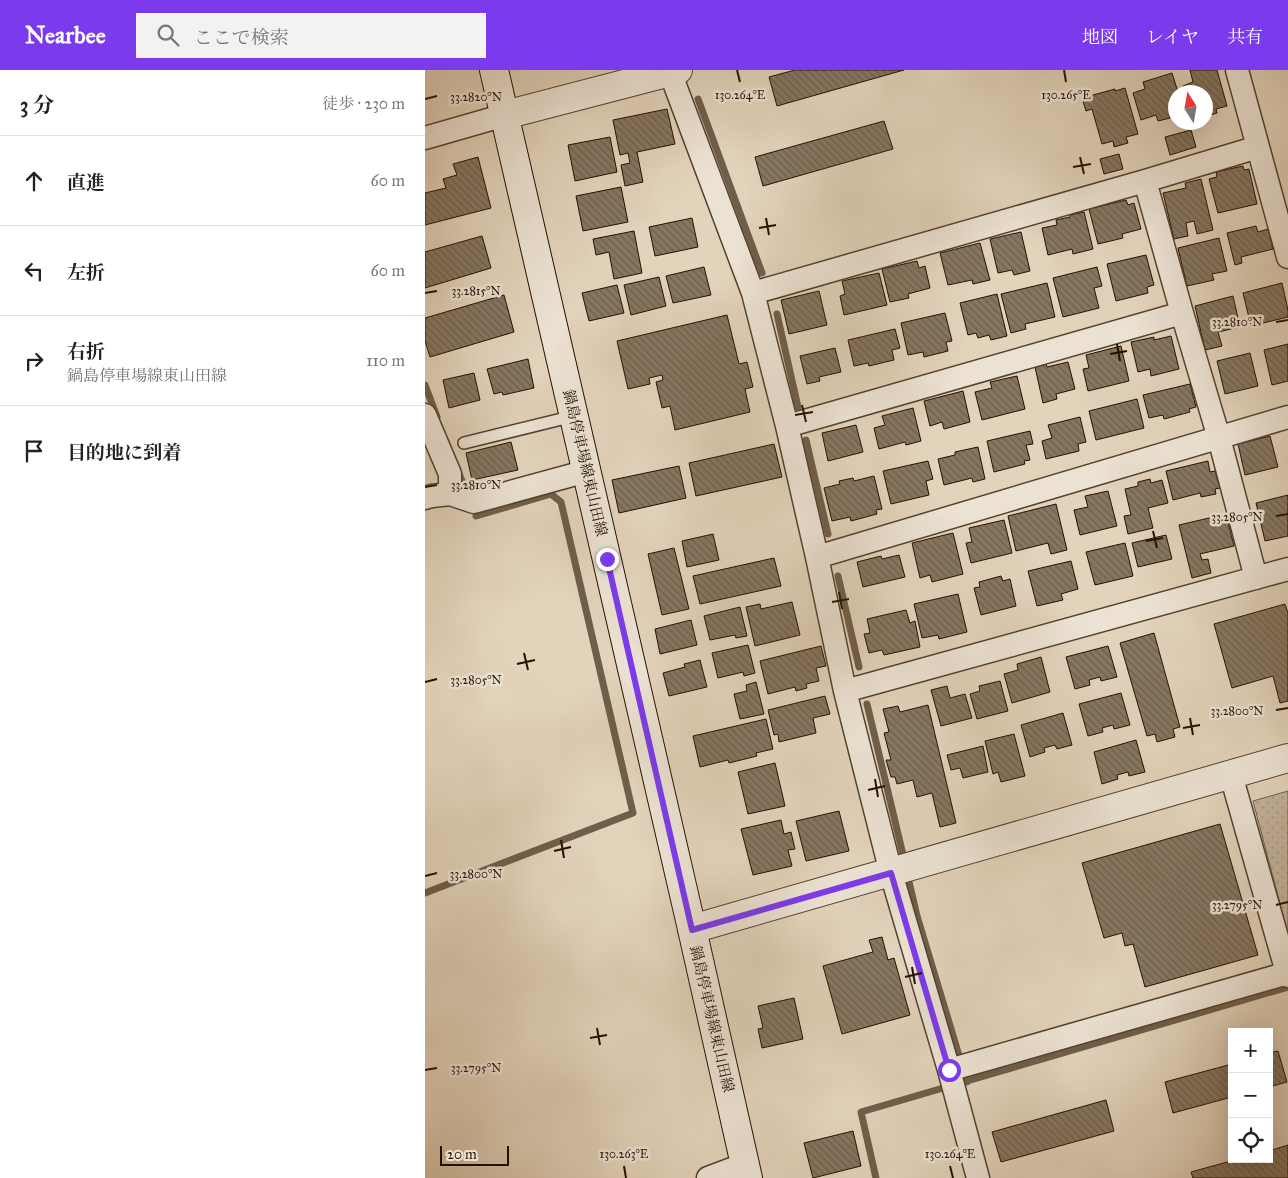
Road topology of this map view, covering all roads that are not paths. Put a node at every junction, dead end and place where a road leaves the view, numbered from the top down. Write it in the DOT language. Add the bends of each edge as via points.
graph roads {
  1 [pos="495,70"];
  2 [pos="1237,70"];
  3 [pos="674,71"];
  4 [pos="505,115"];
  5 [pos="425,138"];
  6 [pos="1258,147"];
  7 [pos="1145,181"];
  8 [pos="1288,257"];
  9 [pos="753,292"];
  10 [pos="1181,313"];
  11 [pos="425,415"];
  12 [pos="574,416"];
  13 [pos="1288,417"];
  14 [pos="787,426"];
  15 [pos="1219,438"];
  16 [pos="464,443"];
  17 [pos="587,471"];
  18 [pos="450,494"];
  19 [pos="425,498"];
  20 [pos="817,557"];
  21 [pos="1288,569"];
  22 [pos="1256,578"];
  23 [pos="845,691"];
  24 [pos="1288,758"];
  25 [pos="1231,775"];
  26 [pos="891,873"];
  27 [pos="692,930"];
  28 [pos="1288,974"];
  29 [pos="952,1080"];
  30 [pos="747,1171"];
  31 [pos="708,1178"];
  32 [pos="978,1178"];
  1 -- 4 [label="main road, 鍋島停車場線東山田線"];
  2 -- 6 [label="street"];
  3 -- 4 [label="main road"];
  3 -- 9 [label="street"];
  4 -- 5 [label="street"];
  4 -- 12 [label="main road, 鍋島停車場線東山田線"];
  6 -- 7 [label="street"];
  6 -- 8 [label="street"];
  7 -- 9 [label="street"];
  7 -- 10 [label="street"];
  9 -- 14 [label="street"];
  10 -- 14 [label="street"];
  10 -- 15 [label="street"];
  11 -- 18 [label="street" via="450,474"];
  12 -- 16 [label="lane"];
  12 -- 17 [label="main road, 鍋島停車場線東山田線"];
  13 -- 15 [label="street"];
  14 -- 20 [label="street"];
  15 -- 20 [label="street"];
  15 -- 22 [label="street"];
  17 -- 18 [label="street" via="474,502"];
  17 -- 27 [label="main road, 鍋島停車場線東山田線"];
  18 -- 19 [label="street"];
  20 -- 23 [label="street"];
  21 -- 22 [label="street"];
  22 -- 23 [label="street"];
  23 -- 26 [label="street"];
  24 -- 25 [label="main road"];
  25 -- 26 [label="main road"];
  25 -- 28 [label="street"];
  26 -- 27 [label="main road"];
  26 -- 29 [label="street"];
  27 -- 30 [label="main road, 鍋島停車場線東山田線"];
  28 -- 29 [label="street"];
  29 -- 32 [label="street"];
  30 -- 31 [label="street"];
}
